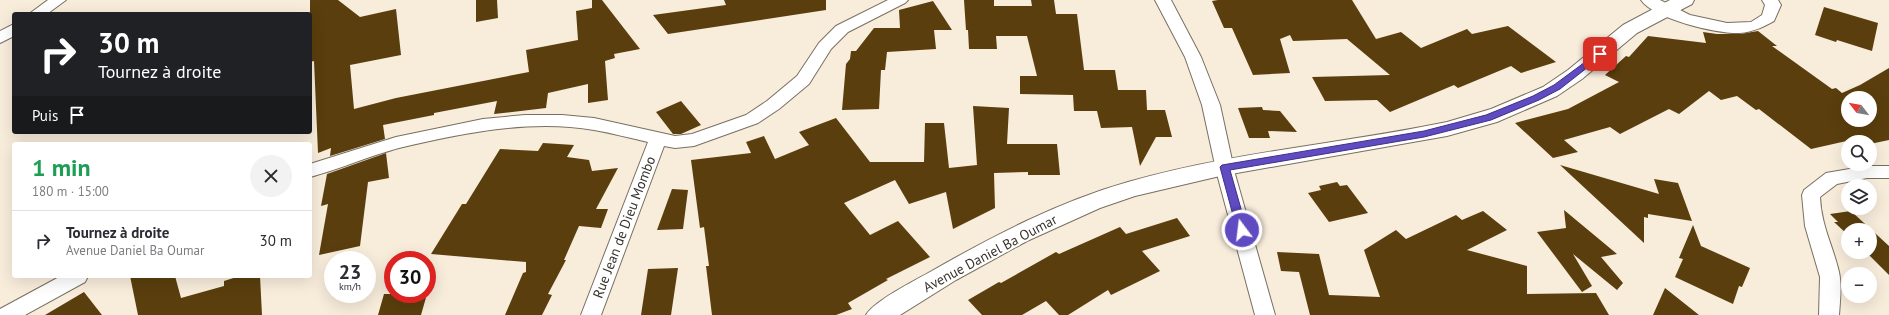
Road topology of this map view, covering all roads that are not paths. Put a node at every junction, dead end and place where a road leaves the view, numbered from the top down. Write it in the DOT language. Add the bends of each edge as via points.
graph roads {
  1 [pos="58,0"];
  2 [pos="900,0"];
  3 [pos="1164,0"];
  4 [pos="1685,0"];
  5 [pos="1770,0"];
  6 [pos="1657,5"];
  7 [pos="40,12"];
  8 [pos="12,30"];
  9 [pos="0,38"];
  10 [pos="658,138"];
  11 [pos="1225,167"];
  12 [pos="312,170"];
  13 [pos="1889,172"];
  14 [pos="74,278"];
  15 [pos="8,315"];
  16 [pos="591,315"];
  17 [pos="879,315"];
  18 [pos="1265,315"];
  19 [pos="1829,315"];
  1 -- 7 [label="street"];
  2 -- 10 [label="street" via="842,29 825,46 803,80 791,92 752,119 694,140 675,142"];
  3 -- 11 [label="street" via="1193,57 1211,105"];
  4 -- 6 [label="main road, Avenue Daniel Ba Oumar"];
  5 -- 6 [label="street" via="1773,5 1769,18 1753,26 1726,28 1695,22"];
  6 -- 11 [label="main road, Avenue Daniel Ba Oumar" via="1577,74 1536,98 1488,118 1424,134"];
  8 -- 9 [label="street"];
  10 -- 12 [label="street" via="594,124 525,121 483,125 396,143"];
  10 -- 16 [label="street, Rue Jean de Dieu Mombo"];
  11 -- 17 [label="main road, Avenue Daniel Ba Oumar" via="1137,187 1063,214 1018,234 959,266"];
  11 -- 18 [label="street"];
  13 -- 19 [label="street" via="1868,172 1832,178 1811,195 1810,212 1816,238 1829,273"];
  14 -- 15 [label="street"];
}
